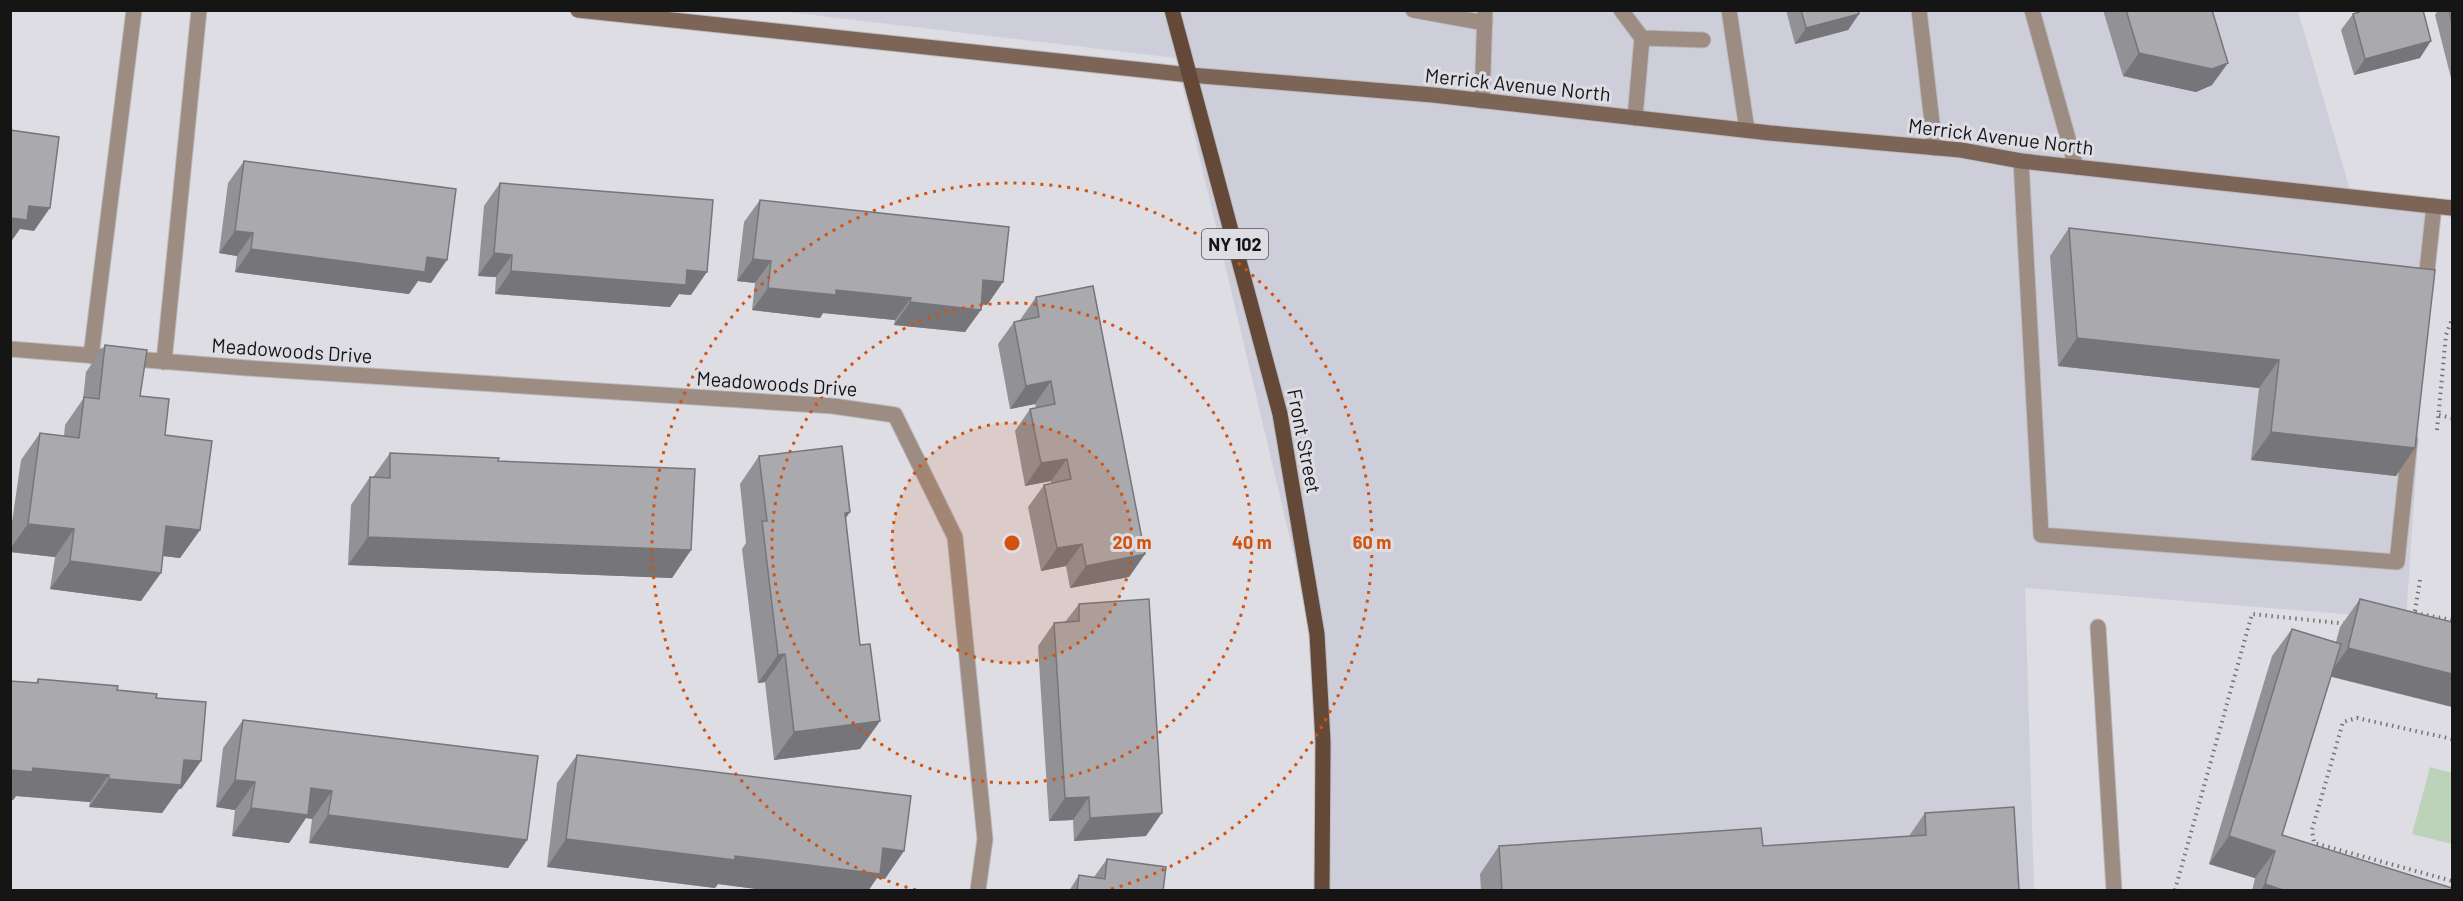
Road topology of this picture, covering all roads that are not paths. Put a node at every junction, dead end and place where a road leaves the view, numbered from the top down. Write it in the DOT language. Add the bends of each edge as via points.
graph roads {
  1 [pos="134,10"];
  2 [pos="199,10"];
  3 [pos="578,10"];
  4 [pos="1172,10"];
  5 [pos="1413,10"];
  6 [pos="1621,10"];
  7 [pos="1729,10"];
  8 [pos="1918,10"];
  9 [pos="2032,10"];
  10 [pos="1485,17"];
  11 [pos="1642,38"];
  12 [pos="1703,40"];
  13 [pos="1190,75"];
  14 [pos="1482,101"];
  15 [pos="1635,118"];
  16 [pos="1747,130"];
  17 [pos="1935,148"];
  18 [pos="2021,161"];
  19 [pos="2076,167"];
  20 [pos="2434,206"];
  21 [pos="2452,208"];
  22 [pos="2424,298"];
  23 [pos="10,349"];
  24 [pos="91,356"];
  25 [pos="164,362"];
  26 [pos="2411,426"];
  27 [pos="2098,627"];
  28 [pos="978,891"];
  29 [pos="1322,891"];
  30 [pos="2114,891"];
  1 -- 24 [label="street"];
  2 -- 25 [label="street"];
  3 -- 13 [label="main road, Merrick Avenue North"];
  4 -- 13 [label="main road, Front Street / NY 102"];
  5 -- 10 [label="street"];
  6 -- 11 [label="street"];
  7 -- 16 [label="street"];
  8 -- 17 [label="street"];
  9 -- 19 [label="street"];
  10 -- 14 [label="street"];
  11 -- 12 [label="street"];
  11 -- 15 [label="street"];
  13 -- 14 [label="main road, Merrick Avenue North"];
  13 -- 29 [label="main road, Front Street / NY 102" via="1280,414 1302,543 1317,645 1323,742"];
  14 -- 15 [label="main road, Merrick Avenue North"];
  15 -- 16 [label="main road, Merrick Avenue North"];
  16 -- 17 [label="main road, Merrick Avenue North"];
  17 -- 18 [label="main road, Merrick Avenue North"];
  18 -- 19 [label="main road, Merrick Avenue North"];
  18 -- 26 [label="street" via="2041,535 2397,562"];
  19 -- 20 [label="main road, Merrick Avenue North"];
  20 -- 21 [label="main road, Merrick Avenue North"];
  20 -- 22 [label="street"];
  23 -- 24 [label="street, Meadowoods Drive"];
  24 -- 25 [label="street, Meadowoods Drive"];
  25 -- 28 [label="street, Meadowoods Drive" via="833,405 895,415 955,537 985,839"];
  27 -- 30 [label="street"];
}
